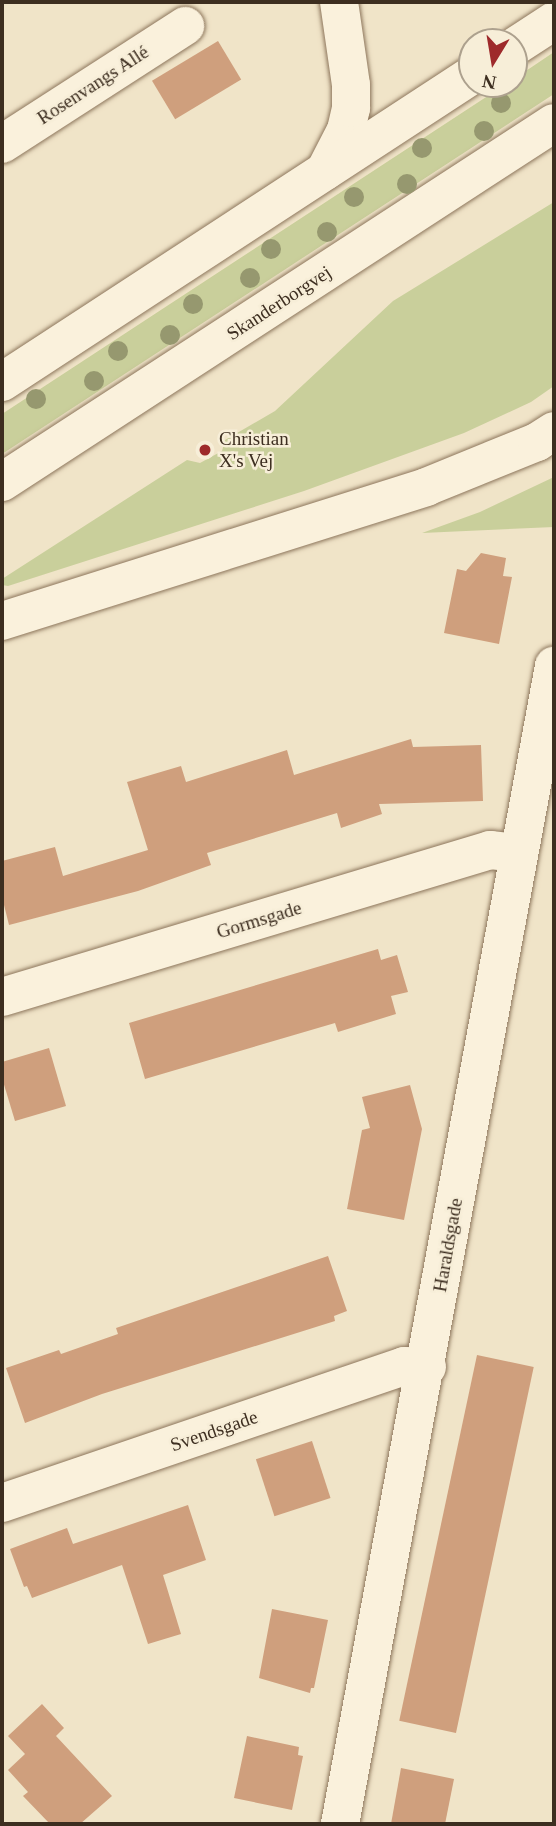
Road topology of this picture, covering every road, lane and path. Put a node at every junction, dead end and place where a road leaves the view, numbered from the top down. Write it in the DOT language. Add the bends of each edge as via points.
graph roads {
  1 [pos="339,2"];
  2 [pos="554,21"];
  3 [pos="185,26"];
  4 [pos="528,38"];
  5 [pos="458,84"];
  6 [pos="554,123"];
  7 [pos="2,144"];
  8 [pos="324,173"];
  9 [pos="2,382"];
  10 [pos="554,431"];
  11 [pos="2,482"];
  12 [pos="2,621"];
  13 [pos="554,666"];
  14 [pos="517,853"];
  15 [pos="2,997"];
  16 [pos="427,1367"];
  17 [pos="2,1503"];
  18 [pos="340,1824"];
  1 -- 8 [label="street" via="351,108 346,130"];
  2 -- 4 [label="street"];
  3 -- 7 [label="street, Rosenvangs Allé"];
  5 -- 8 [label="street"];
  6 -- 11 [label="street, Skanderborgvej"];
  8 -- 9 [label="street"];
  10 -- 12 [label="street" via="426,487"];
  13 -- 14 [label="street, Haraldsgade"];
  14 -- 15 [label="street, Gormsgade" via="489,850"];
  14 -- 16 [label="street, Haraldsgade"];
  16 -- 17 [label="street, Svendsgade" via="404,1366"];
  16 -- 18 [label="street, Haraldsgade"];
}
